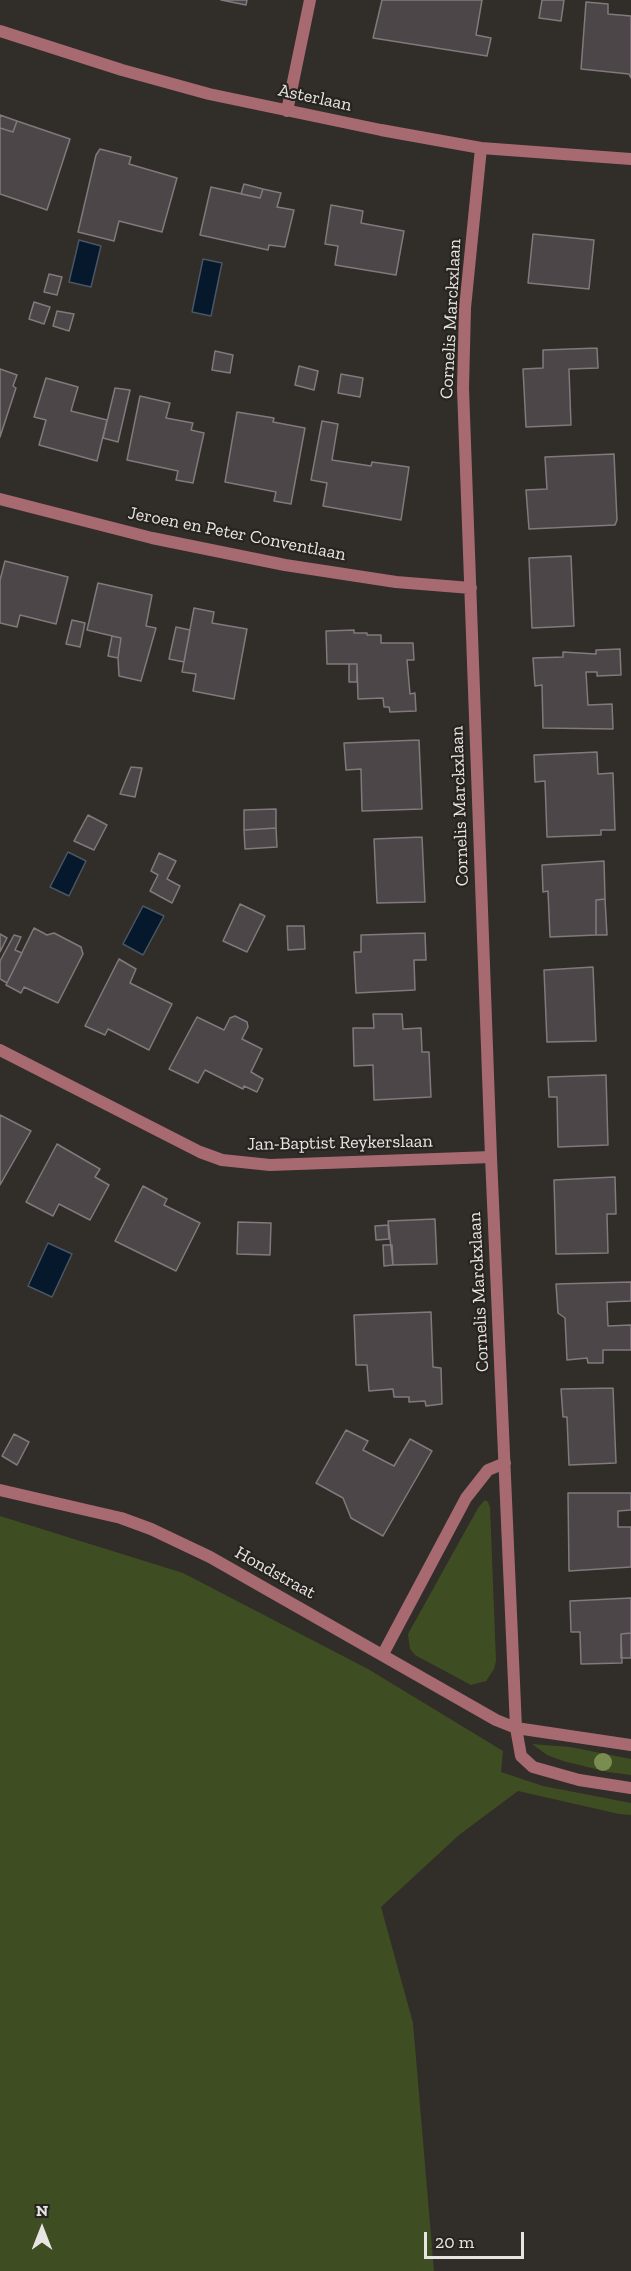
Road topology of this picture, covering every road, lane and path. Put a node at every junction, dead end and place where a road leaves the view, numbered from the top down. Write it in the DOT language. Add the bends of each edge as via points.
graph roads {
  1 [pos="310,0"];
  2 [pos="0,31"];
  3 [pos="287,111"];
  4 [pos="482,148"];
  5 [pos="631,159"];
  6 [pos="0,499"];
  7 [pos="471,588"];
  8 [pos="0,1050"];
  9 [pos="491,1157"];
  10 [pos="505,1463"];
  11 [pos="0,1490"];
  12 [pos="383,1654"];
  13 [pos="516,1728"];
  14 [pos="631,1745"];
  15 [pos="631,1788"];
  1 -- 3 [label="street"];
  2 -- 3 [label="street, Asterlaan" via="122,70"];
  3 -- 4 [label="street, Asterlaan"];
  4 -- 5 [label="street, Asterlaan"];
  4 -- 7 [label="street, Cornelis Marckxlaan" via="463,348"];
  6 -- 7 [label="street, Jeroen en Peter Conventlaan" via="152,538 285,565 396,582"];
  7 -- 9 [label="street, Cornelis Marckxlaan"];
  8 -- 9 [label="street, Jan-Baptist Reykerslaan" via="222,1160 270,1165"];
  9 -- 10 [label="street, Cornelis Marckxlaan"];
  10 -- 12 [label="street" via="488,1470 466,1498"];
  10 -- 13 [label="street, Cornelis Marckxlaan"];
  11 -- 12 [label="street, Hondstraat" via="121,1518 151,1530 210,1557"];
  12 -- 13 [label="street, Hondstraat" via="481,1712"];
  13 -- 14 [label="street, Hondstraat"];
  13 -- 15 [label="street" via="521,1756 533,1767 579,1780"];
}
